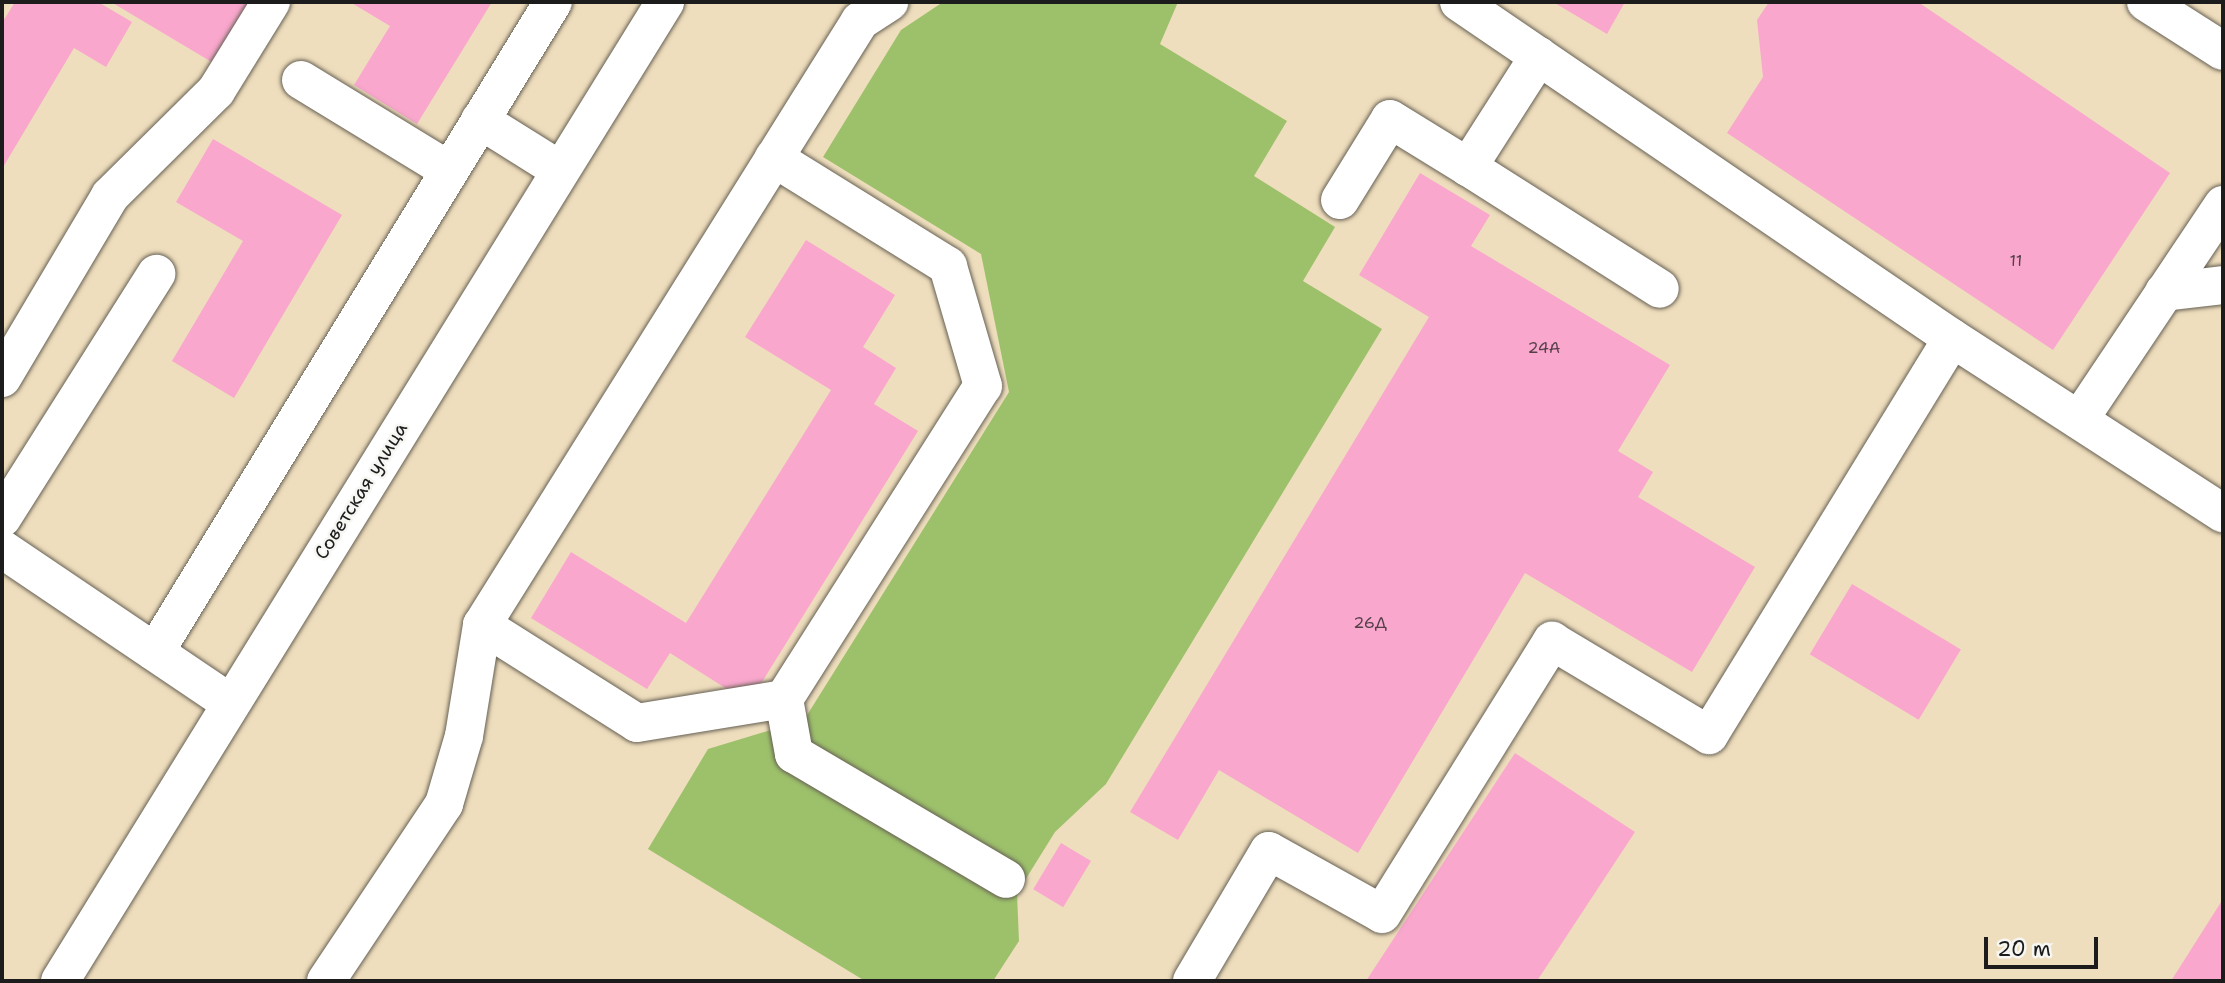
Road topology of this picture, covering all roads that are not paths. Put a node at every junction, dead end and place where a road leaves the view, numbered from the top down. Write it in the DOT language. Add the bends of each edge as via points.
graph roads {
  1 [pos="271,2"];
  2 [pos="553,2"];
  3 [pos="665,2"];
  4 [pos="888,2"];
  5 [pos="1459,2"];
  6 [pos="2146,2"];
  7 [pos="2223,51"];
  8 [pos="1539,56"];
  9 [pos="301,80"];
  10 [pos="480,120"];
  11 [pos="774,158"];
  12 [pos="1468,167"];
  13 [pos="447,169"];
  14 [pos="560,170"];
  15 [pos="1340,200"];
  16 [pos="2223,205"];
  17 [pos="156,274"];
  18 [pos="2223,285"];
  19 [pos="1660,289"];
  20 [pos="2164,292"];
  21 [pos="1952,338"];
  22 [pos="2,378"];
  23 [pos="2079,420"];
  24 [pos="2223,513"];
  25 [pos="2,518"];
  26 [pos="2,549"];
  27 [pos="482,625"];
  28 [pos="155,652"];
  29 [pos="784,699"];
  30 [pos="230,703"];
  31 [pos="1006,879"];
  32 [pos="60,981"];
  33 [pos="326,981"];
  34 [pos="1192,981"];
  1 -- 22 [label="main road" via="216,91 110,196"];
  2 -- 10 [label="main road"];
  3 -- 14 [label="main road, Советская улица"];
  4 -- 11 [label="main road" via="860,21"];
  5 -- 8 [label="main road"];
  6 -- 7 [label="main road"];
  8 -- 12 [label="main road"];
  8 -- 21 [label="main road"];
  9 -- 13 [label="main road"];
  10 -- 13 [label="main road"];
  10 -- 14 [label="main road"];
  11 -- 27 [label="main road"];
  11 -- 29 [label="main road" via="948,266 983,386"];
  12 -- 15 [label="main road" via="1390,119"];
  12 -- 19 [label="main road"];
  13 -- 28 [label="main road"];
  14 -- 30 [label="main road, Советская улица"];
  16 -- 20 [label="main road"];
  17 -- 25 [label="main road"];
  18 -- 20 [label="main road"];
  20 -- 23 [label="main road"];
  21 -- 23 [label="main road"];
  21 -- 34 [label="main road" via="1709,735 1552,641 1382,914 1269,851"];
  23 -- 24 [label="main road"];
  26 -- 28 [label="main road"];
  27 -- 29 [label="main road" via="637,723"];
  27 -- 33 [label="main road" via="464,736 444,804"];
  28 -- 30 [label="main road"];
  29 -- 31 [label="main road" via="794,754"];
  30 -- 32 [label="main road, Советская улица"];
}
